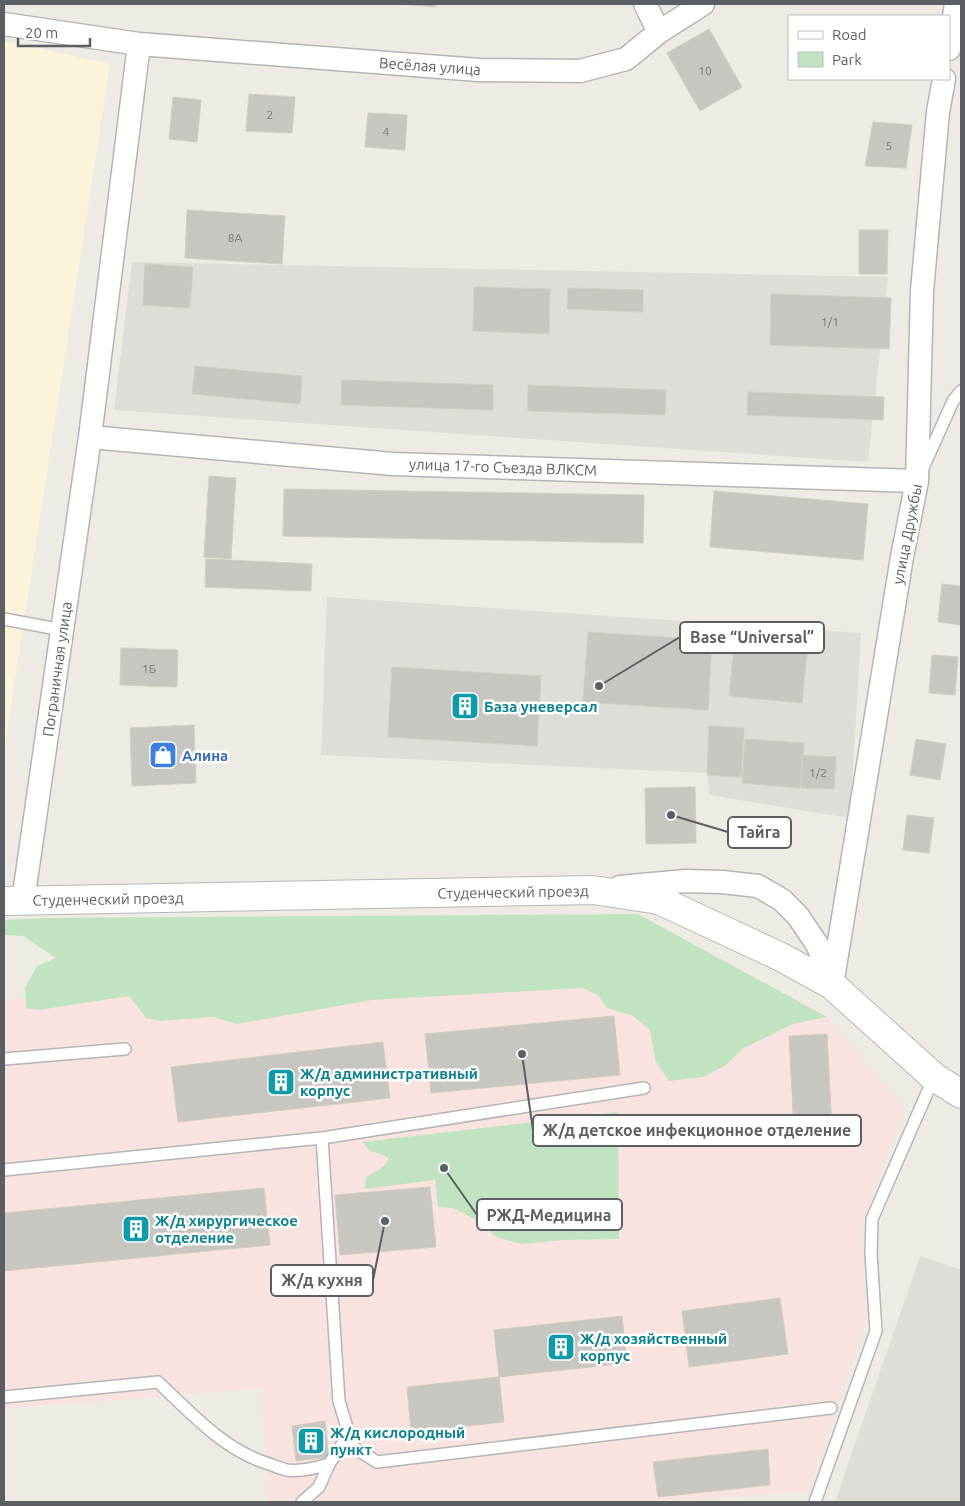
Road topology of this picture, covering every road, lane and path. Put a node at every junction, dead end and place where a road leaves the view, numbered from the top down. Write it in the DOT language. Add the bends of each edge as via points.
graph roads {
  1 [pos="645,4"];
  2 [pos="703,4"];
  3 [pos="956,4"];
  4 [pos="4,24"];
  5 [pos="659,32"];
  6 [pos="950,43"];
  7 [pos="139,44"];
  8 [pos="944,80"];
  9 [pos="961,391"];
  10 [pos="90,438"];
  11 [pos="917,481"];
  12 [pos="4,619"];
  13 [pos="62,630"];
  14 [pos="592,890"];
  15 [pos="14,901"];
  16 [pos="832,986"];
  17 [pos="125,1049"];
  18 [pos="4,1059"];
  19 [pos="934,1076"];
  20 [pos="644,1088"];
  21 [pos="961,1094"];
  22 [pos="322,1138"];
  23 [pos="4,1170"];
  24 [pos="4,1397"];
  25 [pos="831,1408"];
  26 [pos="349,1434"];
  27 [pos="329,1464"];
  28 [pos="302,1502"];
  29 [pos="815,1502"];
  1 -- 5 [label="street"];
  2 -- 5 [label="street, Весёлая улица"];
  3 -- 6 [label="street"];
  4 -- 7 [label="street, Весёлая улица"];
  5 -- 7 [label="street, Весёлая улица" via="626,59 580,71 479,70"];
  7 -- 10 [label="street, Пограничная улица"];
  8 -- 11 [label="street, улица Дружбы" via="938,112 922,292"];
  9 -- 11 [label="lane"];
  10 -- 11 [label="street, улица 17-го Съезда ВЛКСМ" via="393,464"];
  10 -- 13 [label="street, Пограничная улица"];
  11 -- 16 [label="street, улица Дружбы"];
  12 -- 13 [label="lane"];
  13 -- 15 [label="street, Пограничная улица"];
  14 -- 15 [label="street, Студенческий проезд"];
  14 -- 16 [label="street, Студенческий проезд" via="659,900 781,957"];
  14 -- 16 [label="street" via="685,881 758,886 782,900 798,916 818,946"];
  16 -- 19 [label="street, Студенческий проезд"];
  17 -- 18 [label="lane"];
  19 -- 21 [label="street, Студенческий проезд"];
  19 -- 29 [label="lane" via="872,1219 876,1331"];
  20 -- 22 [label="lane"];
  22 -- 23 [label="lane"];
  22 -- 26 [label="lane" via="339,1401"];
  24 -- 27 [label="lane" via="158,1382 207,1429 262,1462 287,1470"];
  25 -- 26 [label="lane" via="377,1462 353,1447"];
  26 -- 27 [label="lane"];
  27 -- 28 [label="lane" via="319,1487"];
}
